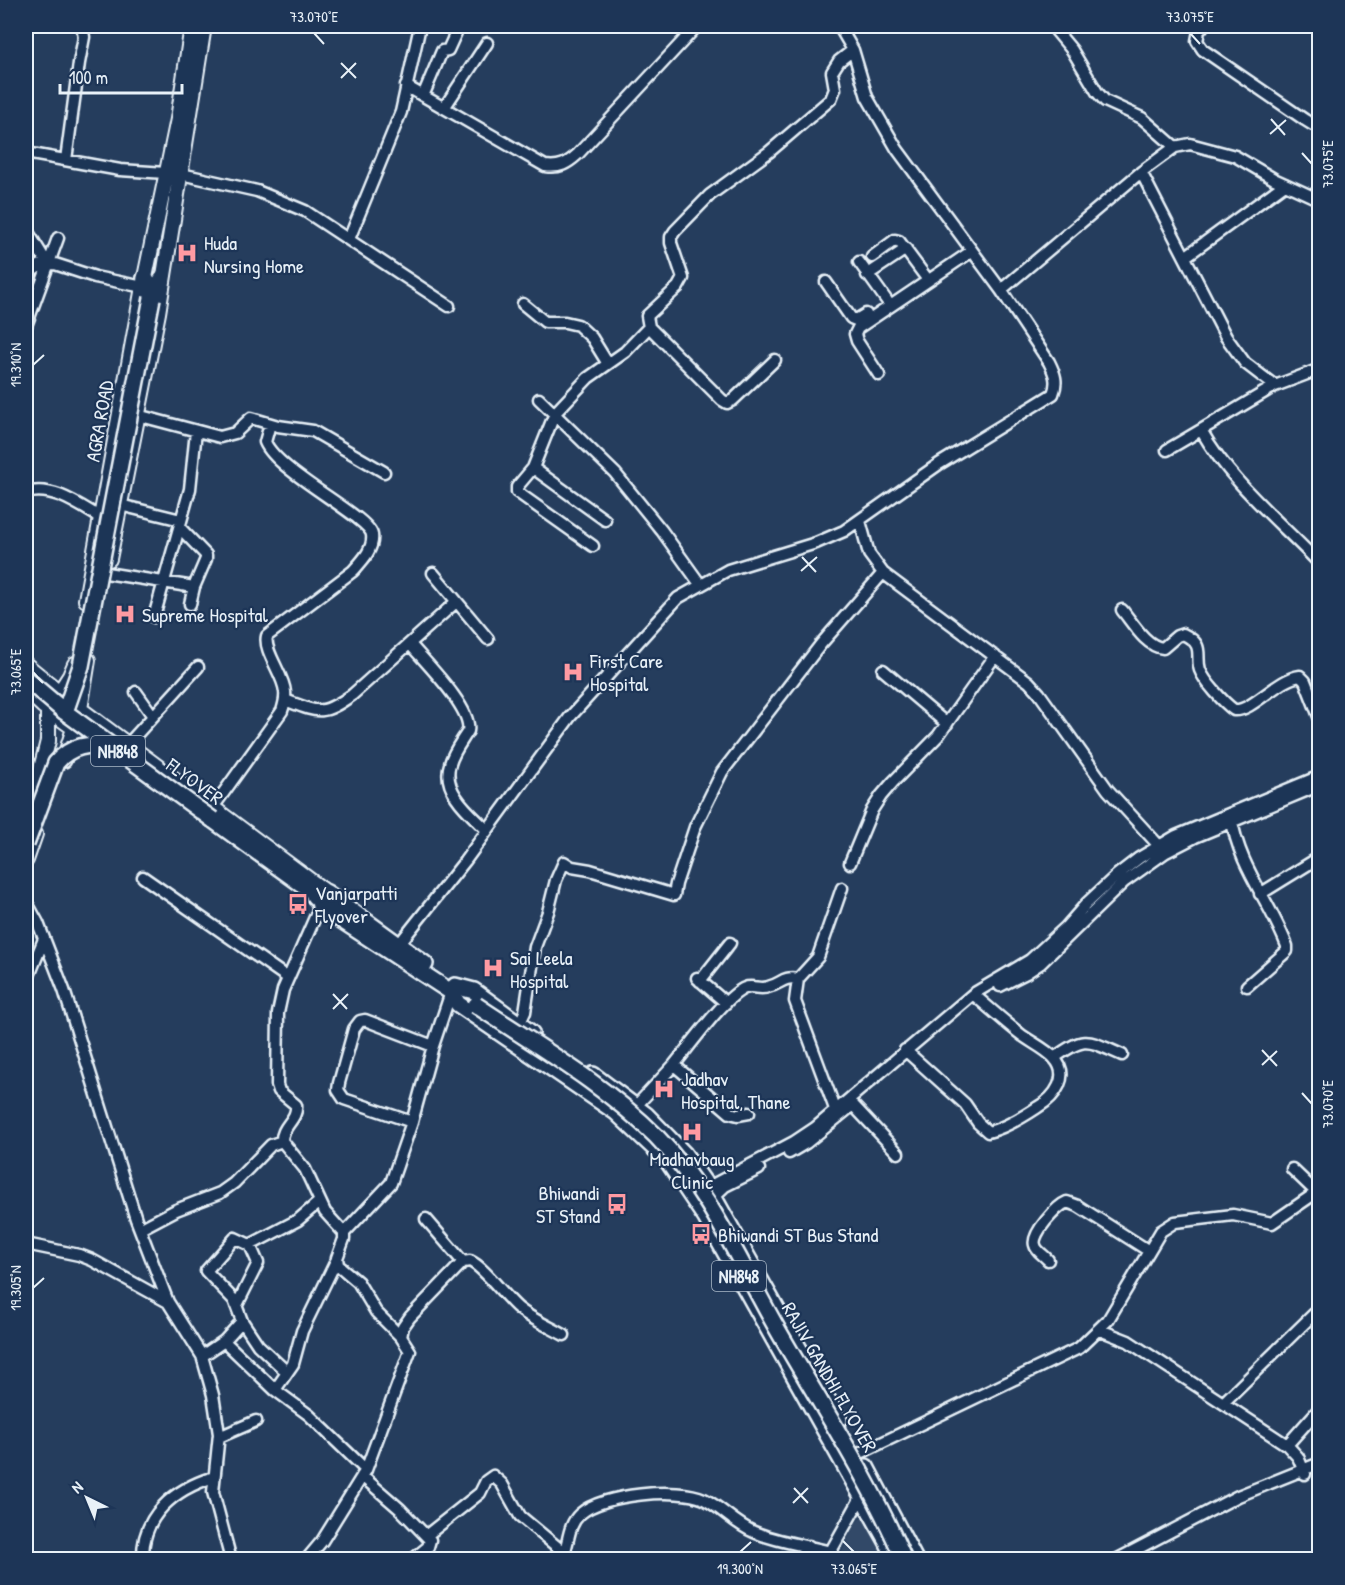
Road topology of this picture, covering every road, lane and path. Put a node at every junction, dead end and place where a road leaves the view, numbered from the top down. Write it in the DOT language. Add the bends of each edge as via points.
graph roads {
  1 [pos="82,26"];
  2 [pos="192,26"];
  3 [pos="204,26"];
  4 [pos="420,26"];
  5 [pos="459,26"];
  6 [pos="697,26"];
  7 [pos="839,26"];
  8 [pos="1053,26"];
  9 [pos="1203,26"];
  10 [pos="487,44"];
  11 [pos="853,50"];
  12 [pos="406,86"];
  13 [pos="423,96"];
  14 [pos="444,108"];
  15 [pos="1320,125"];
  16 [pos="1175,147"];
  17 [pos="26,153"];
  18 [pos="66,160"];
  19 [pos="1141,172"];
  20 [pos="174,174"];
  21 [pos="1285,184"];
  22 [pos="1320,200"];
  23 [pos="26,230"];
  24 [pos="58,238"];
  25 [pos="349,238"];
  26 [pos="970,248"];
  27 [pos="906,249"];
  28 [pos="872,257"];
  29 [pos="1185,257"];
  30 [pos="859,262"];
  31 [pos="48,263"];
  32 [pos="26,274"];
  33 [pos="867,275"];
  34 [pos="925,276"];
  35 [pos="826,282"];
  36 [pos="151,287"];
  37 [pos="1001,290"];
  38 [pos="887,301"];
  39 [pos="523,304"];
  40 [pos="449,306"];
  41 [pos="26,326"];
  42 [pos="649,327"];
  43 [pos="775,360"];
  44 [pos="608,364"];
  45 [pos="1320,369"];
  46 [pos="879,375"];
  47 [pos="1275,386"];
  48 [pos="539,399"];
  49 [pos="555,413"];
  50 [pos="137,415"];
  51 [pos="270,424"];
  52 [pos="1201,430"];
  53 [pos="196,432"];
  54 [pos="1167,450"];
  55 [pos="533,468"];
  56 [pos="384,472"];
  57 [pos="26,493"];
  58 [pos="120,505"];
  59 [pos="101,518"];
  60 [pos="605,520"];
  61 [pos="860,521"];
  62 [pos="180,524"];
  63 [pos="593,546"];
  64 [pos="1320,564"];
  65 [pos="106,573"];
  66 [pos="433,573"];
  67 [pos="883,573"];
  68 [pos="165,582"];
  69 [pos="700,584"];
  70 [pos="194,587"];
  71 [pos="456,602"];
  72 [pos="189,604"];
  73 [pos="1122,610"];
  74 [pos="154,616"];
  75 [pos="488,639"];
  76 [pos="410,644"];
  77 [pos="995,657"];
  78 [pos="26,665"];
  79 [pos="198,667"];
  80 [pos="883,670"];
  81 [pos="26,679"];
  82 [pos="26,690"];
  83 [pos="136,692"];
  84 [pos="60,693"];
  85 [pos="285,700"];
  86 [pos="48,710"];
  87 [pos="73,711"];
  88 [pos="153,716"];
  89 [pos="1320,719"];
  90 [pos="947,724"];
  91 [pos="74,728"];
  92 [pos="120,746"];
  93 [pos="1320,776"];
  94 [pos="1320,785"];
  95 [pos="212,808"];
  96 [pos="26,815"];
  97 [pos="1231,818"];
  98 [pos="203,821"];
  99 [pos="487,830"];
  100 [pos="26,844"];
  101 [pos="1162,849"];
  102 [pos="1320,856"];
  103 [pos="26,860"];
  104 [pos="850,863"];
  105 [pos="143,877"];
  106 [pos="842,888"];
  107 [pos="1260,894"];
  108 [pos="318,897"];
  109 [pos="26,901"];
  110 [pos="44,939"];
  111 [pos="729,943"];
  112 [pos="395,949"];
  113 [pos="288,978"];
  114 [pos="798,979"];
  115 [pos="26,983"];
  116 [pos="1247,986"];
  117 [pos="457,992"];
  118 [pos="976,996"];
  119 [pos="726,1002"];
  120 [pos="519,1025"];
  121 [pos="433,1046"];
  122 [pos="907,1052"];
  123 [pos="1122,1055"];
  124 [pos="1054,1058"];
  125 [pos="571,1060"];
  126 [pos="675,1065"];
  127 [pos="562,1074"];
  128 [pos="853,1105"];
  129 [pos="635,1107"];
  130 [pos="749,1113"];
  131 [pos="837,1115"];
  132 [pos="412,1122"];
  133 [pos="282,1141"];
  134 [pos="898,1153"];
  135 [pos="1292,1169"];
  136 [pos="1318,1191"];
  137 [pos="710,1192"];
  138 [pos="319,1202"];
  139 [pos="696,1202"];
  140 [pos="426,1220"];
  141 [pos="140,1229"];
  142 [pos="344,1233"];
  143 [pos="26,1244"];
  144 [pos="250,1245"];
  145 [pos="1149,1251"];
  146 [pos="1048,1260"];
  147 [pos="336,1261"];
  148 [pos="463,1262"];
  149 [pos="168,1302"];
  150 [pos="237,1305"];
  151 [pos="1320,1308"];
  152 [pos="242,1321"];
  153 [pos="1100,1330"];
  154 [pos="564,1335"];
  155 [pos="401,1337"];
  156 [pos="224,1341"];
  157 [pos="202,1356"];
  158 [pos="287,1372"];
  159 [pos="275,1390"];
  160 [pos="1223,1403"];
  161 [pos="1320,1408"];
  162 [pos="256,1421"];
  163 [pos="219,1437"];
  164 [pos="1287,1445"];
  165 [pos="858,1454"];
  166 [pos="842,1461"];
  167 [pos="1320,1463"];
  168 [pos="1320,1469"];
  169 [pos="1304,1471"];
  170 [pos="364,1473"];
  171 [pos="214,1476"];
  172 [pos="872,1478"];
  173 [pos="862,1495"];
  174 [pos="427,1535"];
  175 [pos="1167,1538"];
  176 [pos="809,1546"];
  177 [pos="828,1556"];
  178 [pos="566,1557"];
  179 [pos="143,1560"];
  180 [pos="231,1560"];
  181 [pos="306,1560"];
  182 [pos="412,1560"];
  183 [pos="796,1560"];
  184 [pos="896,1560"];
  185 [pos="904,1560"];
  186 [pos="915,1560"];
  187 [pos="1116,1560"];
  188 [pos="1130,1560"];
  1 -- 18 [label="street" via="84,37"];
  2 -- 20 [label="main road, AGRA ROAD"];
  3 -- 20 [label="main road, AGRA ROAD"];
  4 -- 12 [label="street"];
  5 -- 13 [label="street" via="448,50 442,51"];
  6 -- 14 [label="street" via="578,154 558,168 545,166"];
  7 -- 11 [label="street"];
  8 -- 16 [label="street" via="1105,101 1142,118"];
  9 -- 15 [label="street" via="1197,41 1203,50 1305,120"];
  10 -- 14 [label="street"];
  11 -- 26 [label="street" via="867,97 897,149"];
  11 -- 42 [label="street" via="831,72 835,89 831,99 710,195 675,231 671,243 683,278 647,316"];
  12 -- 13 [label="street"];
  12 -- 25 [label="street" via="393,135"];
  13 -- 14 [label="street"];
  16 -- 19 [label="street"];
  16 -- 21 [label="street" via="1190,144 1235,156"];
  17 -- 18 [label="street"];
  18 -- 20 [label="street"];
  19 -- 29 [label="street"];
  19 -- 37 [label="street"];
  20 -- 25 [label="street" via="257,191 305,211"];
  20 -- 36 [label="main road, AGRA ROAD"];
  21 -- 22 [label="street"];
  21 -- 29 [label="street"];
  23 -- 31 [label="street"];
  24 -- 31 [label="street"];
  25 -- 40 [label="street"];
  26 -- 34 [label="street"];
  26 -- 37 [label="street"];
  26 -- 46 [label="street" via="858,328 856,341"];
  27 -- 28 [label="street" via="897,240"];
  27 -- 33 [label="street"];
  27 -- 34 [label="street"];
  29 -- 47 [label="street" via="1226,337 1245,363"];
  30 -- 33 [label="street"];
  31 -- 32 [label="street"];
  31 -- 36 [label="street"];
  31 -- 41 [label="street"];
  33 -- 38 [label="street"];
  34 -- 38 [label="street"];
  35 -- 38 [label="street" via="854,320"];
  36 -- 50 [label="main road, AGRA ROAD" via="158,313"];
  36 -- 59 [label="main road, AGRA ROAD"];
  36 -- 87 [label="highway, bridge"];
  37 -- 61 [label="street" via="1049,362 1055,374 1053,394 939,464"];
  39 -- 44 [label="street" via="545,322 578,325 588,332"];
  42 -- 43 [label="street" via="727,403"];
  42 -- 44 [label="street" via="626,352"];
  44 -- 49 [label="street" via="588,378"];
  45 -- 47 [label="street"];
  47 -- 52 [label="street"];
  48 -- 49 [label="street"];
  49 -- 55 [label="street"];
  49 -- 69 [label="street" via="615,473"];
  50 -- 53 [label="street"];
  50 -- 58 [label="main road, AGRA ROAD"];
  51 -- 53 [label="street" via="251,418 235,433 220,437"];
  51 -- 56 [label="street" via="314,431"];
  51 -- 85 [label="street" via="265,442 272,453 311,487 363,521 373,538 364,559 353,571 267,636"];
  52 -- 54 [label="street"];
  52 -- 64 [label="street" via="1224,466"];
  53 -- 62 [label="street" via="192,475"];
  55 -- 60 [label="street"];
  55 -- 63 [label="street" via="517,492"];
  57 -- 59 [label="street" via="51,492"];
  58 -- 62 [label="street"];
  58 -- 65 [label="main road, AGRA ROAD"];
  59 -- 84 [label="main road, AGRA ROAD" via="74,666"];
  61 -- 67 [label="street" via="864,543"];
  61 -- 69 [label="street" via="816,543 728,570"];
  62 -- 68 [label="street"];
  62 -- 70 [label="street" via="206,555"];
  65 -- 68 [label="street"];
  65 -- 87 [label="main road, AGRA ROAD"];
  66 -- 71 [label="street"];
  67 -- 77 [label="street"];
  67 -- 120 [label="street" via="821,644 722,772 696,827 674,895 564,862 535,947 525,1012"];
  68 -- 70 [label="street"];
  68 -- 74 [label="street"];
  69 -- 99 [label="street" via="659,617 570,717"];
  70 -- 72 [label="street"];
  71 -- 75 [label="street"];
  71 -- 76 [label="street"];
  73 -- 89 [label="street" via="1158,648 1183,634 1191,640 1200,652 1199,666 1204,676 1234,710 1243,709 1283,682 1300,676"];
  76 -- 85 [label="street" via="334,707 318,711"];
  76 -- 99 [label="street" via="448,689 467,719 468,731 448,771 458,801"];
  77 -- 90 [label="street"];
  77 -- 101 [label="street" via="1039,693 1108,790"];
  78 -- 84 [label="main road"];
  79 -- 88 [label="street"];
  80 -- 90 [label="street"];
  81 -- 87 [label="highway, FLYOVER / NH848, bridge"];
  82 -- 86 [label="main road"];
  83 -- 88 [label="street"];
  84 -- 86 [label="main road, AGRA ROAD"];
  84 -- 87 [label="main road"];
  85 -- 95 [label="street" via="277,721"];
  86 -- 91 [label="main road"];
  86 -- 96 [label="main road" via="48,741"];
  87 -- 91 [label="main road, AGRA ROAD"];
  87 -- 92 [label="highway, FLYOVER / NH848, bridge"];
  88 -- 92 [label="street"];
  90 -- 104 [label="street" via="881,796"];
  91 -- 98 [label="main road"];
  91 -- 103 [label="main road, AGRA ROAD"];
  92 -- 95 [label="main road"];
  92 -- 100 [label="highway, bridge" via="88,745 62,755"];
  92 -- 108 [label="highway, FLYOVER / NH848, bridge"];
  93 -- 97 [label="street"];
  94 -- 97 [label="street"];
  95 -- 98 [label="street"];
  95 -- 108 [label="main road"];
  97 -- 101 [label="street"];
  97 -- 107 [label="street" via="1240,853"];
  98 -- 108 [label="main road"];
  99 -- 112 [label="street"];
  101 -- 118 [label="street" via="1114,885 1030,960"];
  102 -- 107 [label="street"];
  105 -- 113 [label="street"];
  106 -- 114 [label="street" via="818,957"];
  107 -- 116 [label="street" via="1286,943 1283,954"];
  108 -- 112 [label="highway, NH848"];
  108 -- 113 [label="street"];
  109 -- 110 [label="street"];
  110 -- 115 [label="street"];
  110 -- 141 [label="street" via="71,1010"];
  111 -- 119 [label="street" via="699,980"];
  112 -- 117 [label="highway, NH848"];
  113 -- 133 [label="street" via="279,1004 277,1085 297,1111"];
  114 -- 119 [label="street" via="787,978 764,989 745,987"];
  114 -- 131 [label="street" via="797,1010"];
  117 -- 120 [label="highway, NH848" via="474,991"];
  117 -- 121 [label="street"];
  117 -- 127 [label="highway, NH848" via="458,1004"];
  117 -- 185 [label="highway, RAJIV GANDHI FLYOVER, bridge" via="610,1096 677,1158 717,1219 858,1469"];
  118 -- 122 [label="street"];
  118 -- 124 [label="street"];
  119 -- 126 [label="street"];
  120 -- 125 [label="highway, NH848"];
  121 -- 132 [label="street"];
  121 -- 132 [label="street" via="360,1021 354,1029 339,1083 338,1090 344,1099"];
  122 -- 124 [label="street" via="965,1104 988,1132 1053,1097 1061,1080 1061,1069"];
  122 -- 128 [label="street"];
  122 -- 131 [label="street"];
  123 -- 124 [label="street" via="1083,1041"];
  125 -- 127 [label="street"];
  125 -- 129 [label="highway, NH848"];
  126 -- 129 [label="street"];
  126 -- 130 [label="street" via="730,1113"];
  127 -- 139 [label="highway, NH848" via="616,1112 667,1160"];
  128 -- 131 [label="street"];
  128 -- 134 [label="street"];
  129 -- 137 [label="highway, NH848" via="684,1154"];
  131 -- 137 [label="street"];
  132 -- 142 [label="street" via="391,1183"];
  133 -- 138 [label="street" via="305,1169"];
  133 -- 141 [label="street" via="271,1145 220,1193"];
  135 -- 136 [label="street"];
  136 -- 145 [label="street" via="1272,1223 1233,1215 1175,1222 1161,1232"];
  137 -- 139 [label="street"];
  137 -- 165 [label="highway, NH848"];
  138 -- 142 [label="street"];
  138 -- 144 [label="street" via="298,1220"];
  139 -- 166 [label="highway, NH848"];
  140 -- 148 [label="street"];
  141 -- 149 [label="street"];
  142 -- 147 [label="street"];
  143 -- 149 [label="street" via="92,1260"];
  144 -- 150 [label="street" via="258,1263"];
  144 -- 150 [label="street" via="235,1238 207,1271"];
  145 -- 146 [label="street" via="1066,1202 1034,1238 1036,1248"];
  145 -- 153 [label="street"];
  147 -- 155 [label="street" via="358,1282 376,1312"];
  147 -- 158 [label="street" via="302,1330 296,1357"];
  148 -- 154 [label="street" via="474,1263 518,1307"];
  148 -- 155 [label="street" via="406,1322"];
  149 -- 157 [label="street"];
  150 -- 152 [label="street"];
  151 -- 160 [label="street"];
  152 -- 156 [label="street"];
  152 -- 158 [label="street" via="258,1345"];
  153 -- 160 [label="street" via="1128,1341"];
  153 -- 165 [label="street" via="1080,1348"];
  155 -- 170 [label="street" via="410,1351"];
  156 -- 157 [label="street"];
  156 -- 159 [label="street"];
  157 -- 163 [label="street"];
  158 -- 159 [label="street"];
  159 -- 170 [label="street" via="309,1414"];
  160 -- 164 [label="street"];
  161 -- 164 [label="street"];
  162 -- 163 [label="street"];
  163 -- 171 [label="street"];
  164 -- 169 [label="street"];
  165 -- 166 [label="street"];
  165 -- 172 [label="highway, NH848"];
  166 -- 173 [label="highway, NH848"];
  167 -- 169 [label="street"];
  168 -- 169 [label="street"];
  169 -- 175 [label="street" via="1238,1496"];
  170 -- 174 [label="street"];
  170 -- 181 [label="street"];
  171 -- 179 [label="street" via="186,1487 162,1508 144,1536"];
  171 -- 180 [label="street" via="215,1502"];
  172 -- 173 [label="street"];
  172 -- 186 [label="highway, NH848"];
  173 -- 177 [label="street"];
  173 -- 184 [label="highway, NH848"];
  174 -- 178 [label="street" via="480,1493 493,1476 520,1516"];
  174 -- 182 [label="street" via="428,1547"];
  175 -- 187 [label="street"];
  175 -- 188 [label="street"];
  176 -- 177 [label="street"];
  176 -- 178 [label="street" via="753,1532 703,1499 678,1493 612,1499 590,1507 572,1526"];
  176 -- 183 [label="street"];
}
